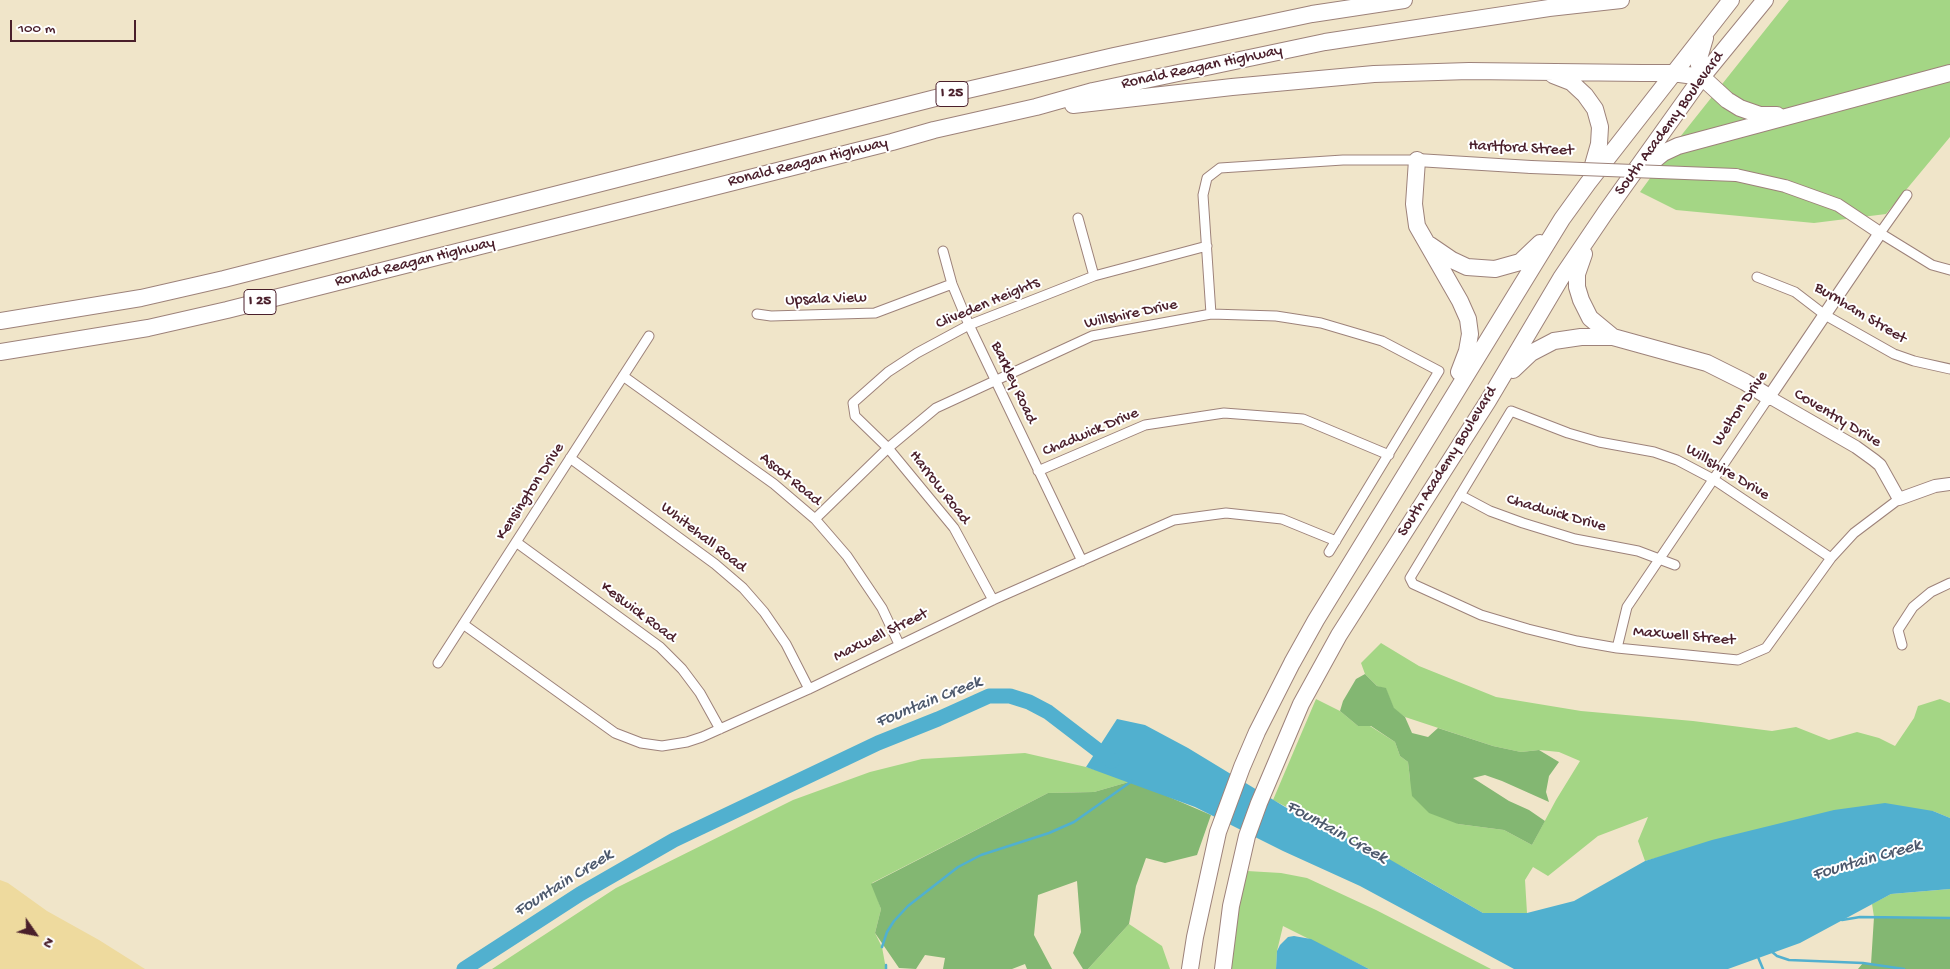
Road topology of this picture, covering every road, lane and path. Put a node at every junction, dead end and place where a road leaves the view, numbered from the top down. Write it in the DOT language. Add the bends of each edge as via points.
graph roads {
  1 [pos="1389,0"];
  2 [pos="1404,0"];
  3 [pos="1621,0"];
  4 [pos="1731,0"];
  5 [pos="1765,0"];
  6 [pos="1372,5"];
  7 [pos="1707,30"];
  8 [pos="1546,73"];
  9 [pos="1672,73"];
  10 [pos="1950,73"];
  11 [pos="1702,77"];
  12 [pos="1036,107"];
  13 [pos="1787,116"];
  14 [pos="1417,160"];
  15 [pos="1588,183"];
  16 [pos="1626,186"];
  17 [pos="1907,195"];
  18 [pos="1605,213"];
  19 [pos="1078,218"];
  20 [pos="1562,220"];
  21 [pos="1880,233"];
  22 [pos="1425,241"];
  23 [pos="1206,246"];
  24 [pos="943,250"];
  25 [pos="1950,270"];
  26 [pos="1094,276"];
  27 [pos="1757,277"];
  28 [pos="952,284"];
  29 [pos="757,314"];
  30 [pos="1212,314"];
  31 [pos="1825,315"];
  32 [pos="0,321"];
  33 [pos="969,325"];
  34 [pos="649,336"];
  35 [pos="1612,337"];
  36 [pos="0,352"];
  37 [pos="1950,369"];
  38 [pos="623,376"];
  39 [pos="996,379"];
  40 [pos="1769,398"];
  41 [pos="1488,401"];
  42 [pos="1437,422"];
  43 [pos="888,448"];
  44 [pos="1389,455"];
  45 [pos="570,458"];
  46 [pos="1038,471"];
  47 [pos="1714,479"];
  48 [pos="1950,484"];
  49 [pos="1460,495"];
  50 [pos="1899,499"];
  51 [pos="815,519"];
  52 [pos="1336,541"];
  53 [pos="516,542"];
  54 [pos="1329,552"];
  55 [pos="1831,558"];
  56 [pos="1659,560"];
  57 [pos="1082,561"];
  58 [pos="1675,565"];
  59 [pos="1950,583"];
  60 [pos="993,600"];
  61 [pos="463,624"];
  62 [pos="899,644"];
  63 [pos="1902,645"];
  64 [pos="1617,648"];
  65 [pos="438,663"];
  66 [pos="809,689"];
  67 [pos="720,728"];
  68 [pos="1190,969"];
  69 [pos="1222,969"];
  1 -- 6 [label="highway"];
  2 -- 6 [label="highway, Ronald Reagan Highway / I 25"];
  3 -- 12 [label="highway, Ronald Reagan Highway / I 25" via="1325,42 1092,91"];
  4 -- 7 [label="highway, South Academy Boulevard"];
  5 -- 11 [label="highway, South Academy Boulevard"];
  6 -- 32 [label="highway, Ronald Reagan Highway / I 25" via="1312,14 1114,56 954,94 150,296"];
  7 -- 9 [label="highway, South Academy Boulevard"];
  7 -- 11 [label="highway" via="1700,55"];
  8 -- 9 [label="highway"];
  8 -- 12 [label="highway" via="1374,74"];
  8 -- 15 [label="highway" via="1571,82 1596,109 1599,144"];
  9 -- 11 [label="highway"];
  9 -- 15 [label="highway, South Academy Boulevard"];
  10 -- 13 [label="highway"];
  11 -- 13 [label="highway" via="1740,108 1760,115"];
  11 -- 16 [label="highway, South Academy Boulevard"];
  12 -- 36 [label="highway, Ronald Reagan Highway / I 25" via="934,130 227,310 148,328"];
  13 -- 16 [label="highway" via="1678,146 1663,153"];
  14 -- 21 [label="street, Hartford Street, bridge" via="1736,175 1785,186 1838,206"];
  14 -- 22 [label="highway" via="1414,204"];
  14 -- 23 [label="street, Hartford Street" via="1343,160 1220,168 1207,178 1203,195"];
  15 -- 20 [label="highway, South Academy Boulevard"];
  16 -- 18 [label="highway, South Academy Boulevard"];
  17 -- 21 [label="street, Welton Drive"];
  18 -- 35 [label="highway" via="1580,262 1577,287 1590,318"];
  18 -- 41 [label="highway, South Academy Boulevard" via="1561,278"];
  19 -- 26 [label="street"];
  20 -- 22 [label="highway" via="1520,262 1495,269 1467,267"];
  20 -- 42 [label="highway, South Academy Boulevard"];
  21 -- 25 [label="street, Hartford Street" via="1932,265"];
  21 -- 31 [label="street, Welton Drive"];
  22 -- 42 [label="highway" via="1460,301 1470,334 1467,351"];
  23 -- 26 [label="street, Cliveden Heights"];
  23 -- 30 [label="street, Hartford Street"];
  24 -- 28 [label="street, Barkley Road"];
  26 -- 33 [label="street, Cliveden Heights"];
  27 -- 31 [label="street, Burnham Street" via="1795,292"];
  28 -- 29 [label="street, Upsala View" via="875,313"];
  28 -- 33 [label="street, Barkley Road"];
  30 -- 39 [label="street, Willshire Drive" via="1092,336"];
  30 -- 44 [label="street, Willshire Drive" via="1276,316 1321,323 1382,341 1440,371"];
  31 -- 37 [label="street, Burnham Street" via="1894,354"];
  31 -- 40 [label="street, Welton Drive"];
  33 -- 39 [label="street, Barkley Road"];
  33 -- 43 [label="street, Cliveden Heights" via="888,372 853,403 855,416"];
  34 -- 38 [label="street, Kensington Drive"];
  35 -- 40 [label="highway" via="1707,363"];
  35 -- 41 [label="highway" via="1554,341 1531,352 1511,371"];
  38 -- 45 [label="street, Kensington Drive"];
  38 -- 51 [label="street, Ascot Road" via="774,484"];
  39 -- 43 [label="street, Willshire Drive" via="936,408"];
  39 -- 46 [label="street, Barkley Road"];
  40 -- 47 [label="street, Welton Drive"];
  40 -- 50 [label="street, Coventry Drive" via="1856,447 1880,465"];
  41 -- 69 [label="highway, South Academy Boulevard" via="1338,635 1301,704 1247,836 1231,906"];
  42 -- 68 [label="highway, South Academy Boulevard" via="1316,620 1272,700 1218,832"];
  43 -- 51 [label="street, Willshire Drive"];
  43 -- 60 [label="street, Harrow Road" via="954,528"];
  44 -- 46 [label="street, Chadwick Drive" via="1304,419 1224,413 1145,425"];
  44 -- 52 [label="street"];
  45 -- 53 [label="street, Kensington Drive"];
  45 -- 66 [label="street, Whitehall Road" via="743,588 786,644"];
  46 -- 57 [label="street, Barkley Road"];
  47 -- 49 [label="street, Willshire Drive" via="1654,452 1599,442 1511,411"];
  47 -- 55 [label="street, Willshire Drive"];
  47 -- 56 [label="street, Welton Drive"];
  48 -- 50 [label="street, Maxwell Street" via="1934,486"];
  49 -- 56 [label="street, Chadwick Drive" via="1523,523 1575,539 1638,551"];
  49 -- 64 [label="street, Maxwell Street" via="1410,578 1413,584 1481,615 1577,641"];
  50 -- 55 [label="street, Maxwell Street" via="1854,533"];
  51 -- 62 [label="street, Ascot Road" via="848,556 882,608"];
  52 -- 54 [label="street"];
  52 -- 57 [label="street, Maxwell Street" via="1282,518 1226,513 1174,520"];
  53 -- 61 [label="street, Kensington Drive"];
  53 -- 67 [label="street, Keswick Road" via="660,647 682,668"];
  55 -- 64 [label="street, Maxwell Street" via="1766,648 1755,654 1738,660"];
  56 -- 58 [label="street, Chadwick Drive"];
  56 -- 64 [label="street, Welton Drive" via="1627,607"];
  57 -- 60 [label="street, Maxwell Street"];
  59 -- 63 [label="street" via="1913,607 1898,630"];
  60 -- 62 [label="street, Maxwell Street"];
  61 -- 65 [label="street, Kensington Drive"];
  61 -- 67 [label="street, Maxwell Street" via="627,739 662,746 687,742"];
  62 -- 66 [label="street, Maxwell Street"];
  66 -- 67 [label="street, Maxwell Street"];
}
